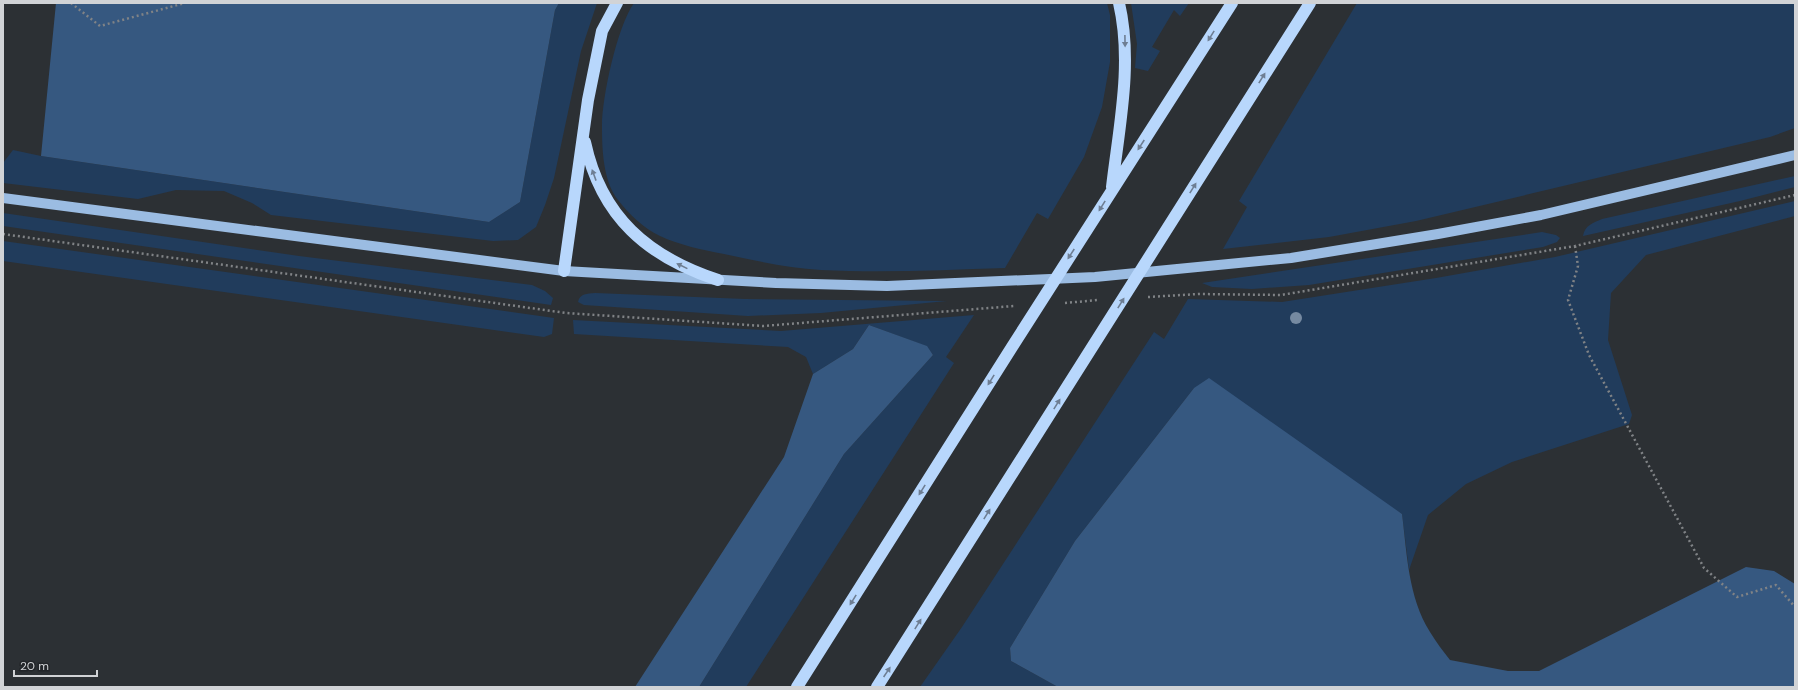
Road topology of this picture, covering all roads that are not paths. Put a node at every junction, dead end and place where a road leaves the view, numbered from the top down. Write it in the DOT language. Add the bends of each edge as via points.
graph roads {
  1 [pos="617,3"];
  2 [pos="1119,3"];
  3 [pos="1232,3"];
  4 [pos="1310,3"];
  5 [pos="583,133"];
  6 [pos="1795,155"];
  7 [pos="1111,190"];
  8 [pos="3,198"];
  9 [pos="564,271"];
  10 [pos="718,280"];
  11 [pos="797,687"];
  12 [pos="877,687"];
  1 -- 5 [label="highway" via="602,31"];
  2 -- 7 [label="highway, one-way" via="1124,26 1126,68"];
  3 -- 7 [label="highway, one-way"];
  12 -- 4 [label="highway, one-way"];
  5 -- 9 [label="highway"];
  10 -- 5 [label="highway, one-way" via="683,267 663,256 629,230 597,182"];
  6 -- 10 [label="main road" via="1541,215 1291,258 1095,276 895,285"];
  7 -- 11 [label="highway, one-way"];
  8 -- 9 [label="main road"];
  9 -- 10 [label="main road"];
}
